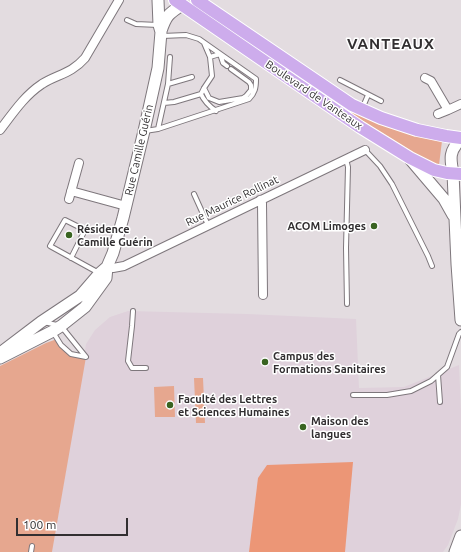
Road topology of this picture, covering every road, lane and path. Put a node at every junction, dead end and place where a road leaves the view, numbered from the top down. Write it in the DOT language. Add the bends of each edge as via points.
graph roads {
  1 [pos="119,0"];
  2 [pos="158,0"];
  3 [pos="197,0"];
  4 [pos="178,2"];
  5 [pos="127,20"];
  6 [pos="160,31"];
  7 [pos="204,42"];
  8 [pos="220,54"];
  9 [pos="170,57"];
  10 [pos="210,57"];
  11 [pos="192,77"];
  12 [pos="425,78"];
  13 [pos="340,80"];
  14 [pos="168,84"];
  15 [pos="204,88"];
  16 [pos="201,94"];
  17 [pos="368,94"];
  18 [pos="381,101"];
  19 [pos="164,103"];
  20 [pos="461,104"];
  21 [pos="361,109"];
  22 [pos="448,110"];
  23 [pos="216,111"];
  24 [pos="438,114"];
  25 [pos="158,129"];
  26 [pos="0,130"];
  27 [pos="144,131"];
  28 [pos="461,138"];
  29 [pos="365,150"];
  30 [pos="410,158"];
  31 [pos="346,159"];
  32 [pos="79,162"];
  33 [pos="457,174"];
  34 [pos="71,191"];
  35 [pos="194,194"];
  36 [pos="259,198"];
  37 [pos="69,199"];
  38 [pos="458,200"];
  39 [pos="126,206"];
  40 [pos="455,217"];
  41 [pos="208,225"];
  42 [pos="71,258"];
  43 [pos="432,266"];
  44 [pos="103,270"];
  45 [pos="263,295"];
  46 [pos="77,298"];
  47 [pos="347,304"];
  48 [pos="133,311"];
  49 [pos="461,320"];
  50 [pos="42,322"];
  51 [pos="56,327"];
  52 [pos="461,332"];
  53 [pos="0,353"];
  54 [pos="0,358"];
  55 [pos="146,368"];
  56 [pos="438,375"];
  57 [pos="353,395"];
  58 [pos="440,402"];
  59 [pos="461,536"];
  60 [pos="32,546"];
  61 [pos="31,552"];
  62 [pos="455,552"];
  1 -- 26 [label="street" via="81,63 71,71 44,83 27,96"];
  2 -- 6 [label="main road, Rue Camille Guérin"];
  3 -- 21 [label="main road, Boulevard de Vanteaux"];
  4 -- 6 [label="main road, Rue Camille Guérin" via="165,19"];
  4 -- 30 [label="main road, Boulevard de Vanteaux" via="360,127"];
  5 -- 6 [label="lane"];
  6 -- 7 [label="lane" via="186,35"];
  6 -- 27 [label="main road, Rue Camille Guérin" via="158,68"];
  7 -- 8 [label="lane"];
  7 -- 10 [label="lane"];
  8 -- 10 [label="lane"];
  8 -- 15 [label="lane" via="223,63 249,82 251,90 243,98 219,102 209,98"];
  8 -- 23 [label="lane" via="256,80 256,88 249,99"];
  9 -- 14 [label="lane"];
  10 -- 15 [label="lane" via="212,76"];
  11 -- 14 [label="lane"];
  12 -- 22 [label="street" via="431,81"];
  13 -- 17 [label="lane"];
  14 -- 19 [label="lane"];
  15 -- 16 [label="lane"];
  16 -- 19 [label="lane"];
  16 -- 23 [label="lane"];
  17 -- 18 [label="lane"];
  17 -- 21 [label="lane"];
  19 -- 25 [label="lane"];
  20 -- 22 [label="street"];
  21 -- 28 [label="main road, Boulevard de Vanteaux" via="416,130"];
  22 -- 24 [label="street"];
  23 -- 25 [label="lane"];
  25 -- 27 [label="lane"];
  27 -- 39 [label="main road, Rue Camille Guérin"];
  28 -- 33 [label="main road" via="451,154 451,164"];
  29 -- 31 [label="street, Rue Maurice Rollinat"];
  29 -- 43 [label="lane" via="392,184"];
  30 -- 33 [label="main road, Boulevard de Vanteaux" via="434,170"];
  30 -- 40 [label="main road" via="444,199"];
  31 -- 36 [label="street, Rue Maurice Rollinat"];
  31 -- 47 [label="lane"];
  32 -- 34 [label="street"];
  33 -- 40 [label="main road"];
  34 -- 37 [label="street"];
  34 -- 39 [label="street"];
  35 -- 41 [label="lane"];
  36 -- 41 [label="street, Rue Maurice Rollinat"];
  36 -- 45 [label="street" via="262,203"];
  38 -- 40 [label="lane"];
  39 -- 44 [label="main road, Rue Camille Guérin" via="118,237"];
  40 -- 49 [label="main road"];
  41 -- 44 [label="street, Rue Maurice Rollinat" via="124,266"];
  42 -- 42 [label="lane" via="50,246 65,220 85,230"];
  42 -- 44 [label="lane"];
  44 -- 46 [label="main road, Rue Camille Guérin"];
  44 -- 51 [label="main road, Rue Camille Guérin" via="106,278 85,306"];
  46 -- 50 [label="main road, Rue Camille Guérin"];
  46 -- 51 [label="main road" via="55,322"];
  48 -- 55 [label="lane" via="128,361 132,368"];
  50 -- 51 [label="lane"];
  50 -- 53 [label="main road, Rue Camille Guérin"];
  51 -- 51 [label="lane" via="61,345 71,354 86,357"];
  51 -- 54 [label="main road, Rue Camille Guérin"];
  52 -- 56 [label="lane" via="447,367"];
  56 -- 57 [label="lane" via="411,391 387,395"];
  56 -- 58 [label="lane"];
  59 -- 62 [label="main road"];
  60 -- 61 [label="lane"];
}
